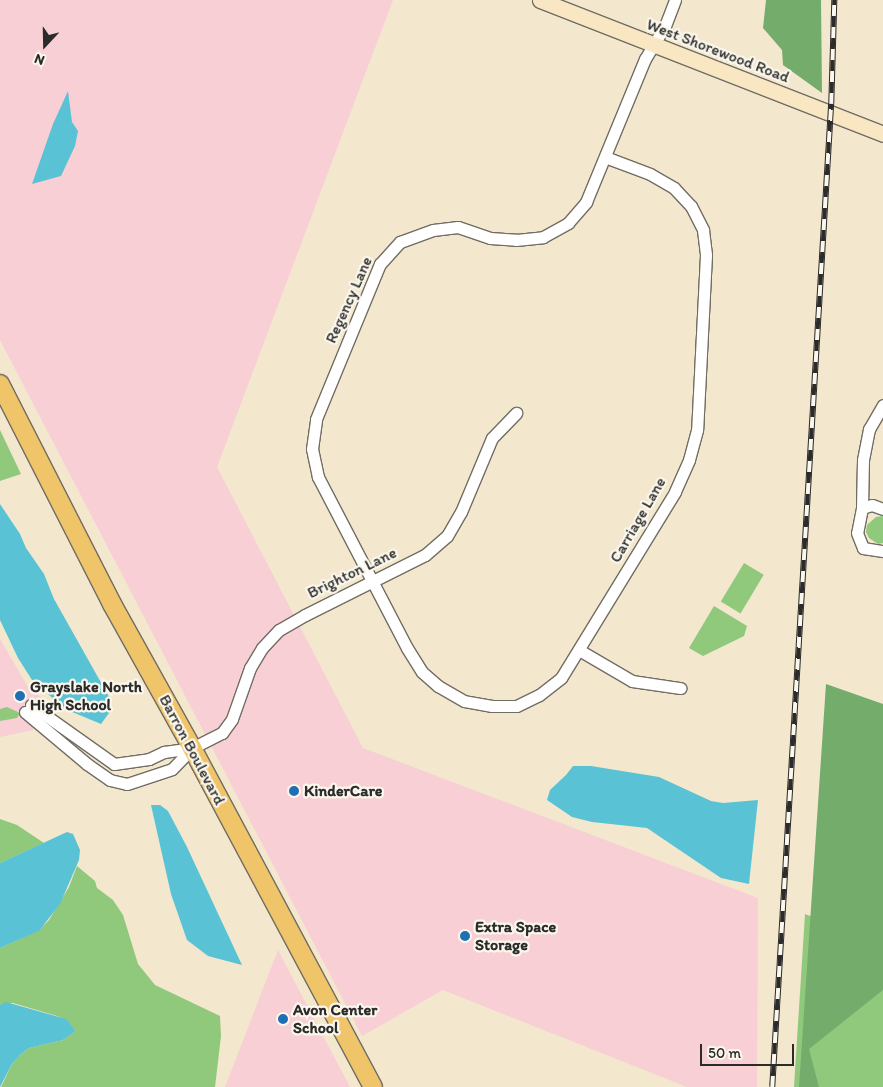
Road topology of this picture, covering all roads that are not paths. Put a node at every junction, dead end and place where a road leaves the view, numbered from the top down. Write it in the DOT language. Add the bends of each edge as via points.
graph roads {
  1 [pos="540,0"];
  2 [pos="675,0"];
  3 [pos="654,46"];
  4 [pos="883,134"];
  5 [pos="605,157"];
  6 [pos="0,384"];
  7 [pos="883,405"];
  8 [pos="516,413"];
  9 [pos="862,508"];
  10 [pos="883,509"];
  11 [pos="883,551"];
  12 [pos="372,581"];
  13 [pos="580,650"];
  14 [pos="680,688"];
  15 [pos="192,748"];
  16 [pos="373,1087"];
  1 -- 3 [label="main road, West Shorewood Road"];
  2 -- 3 [label="street, Regency Lane"];
  3 -- 4 [label="main road, West Shorewood Road"];
  3 -- 5 [label="street, Regency Lane" via="645,59"];
  5 -- 12 [label="street, Regency Lane" via="586,202 568,223 543,237 516,240 490,238 458,227 433,230 400,242 380,264 316,419 312,449 318,476"];
  5 -- 13 [label="street, Carriage Lane" via="650,174 674,188 691,206 703,230 706,255 704,304 697,430 689,460 675,492"];
  6 -- 15 [label="main road, Barron Boulevard" via="112,604"];
  7 -- 9 [label="street" via="869,429 863,460"];
  8 -- 12 [label="street, Brighton Lane" via="492,438 461,512 447,536 425,555"];
  9 -- 10 [label="street" via="872,505"];
  9 -- 11 [label="street" via="857,524 859,542 863,548"];
  12 -- 13 [label="street, Carriage Lane" via="422,672 464,701 516,706 539,695 562,678"];
  12 -- 15 [label="street, Brighton Lane" via="279,630 262,648 250,668 232,719 222,733"];
  13 -- 14 [label="street" via="632,680"];
  15 -- 15 [label="street" via="114,764 28,708 87,764 110,780 127,784 172,770"];
  15 -- 16 [label="main road, Barron Boulevard"];
}
